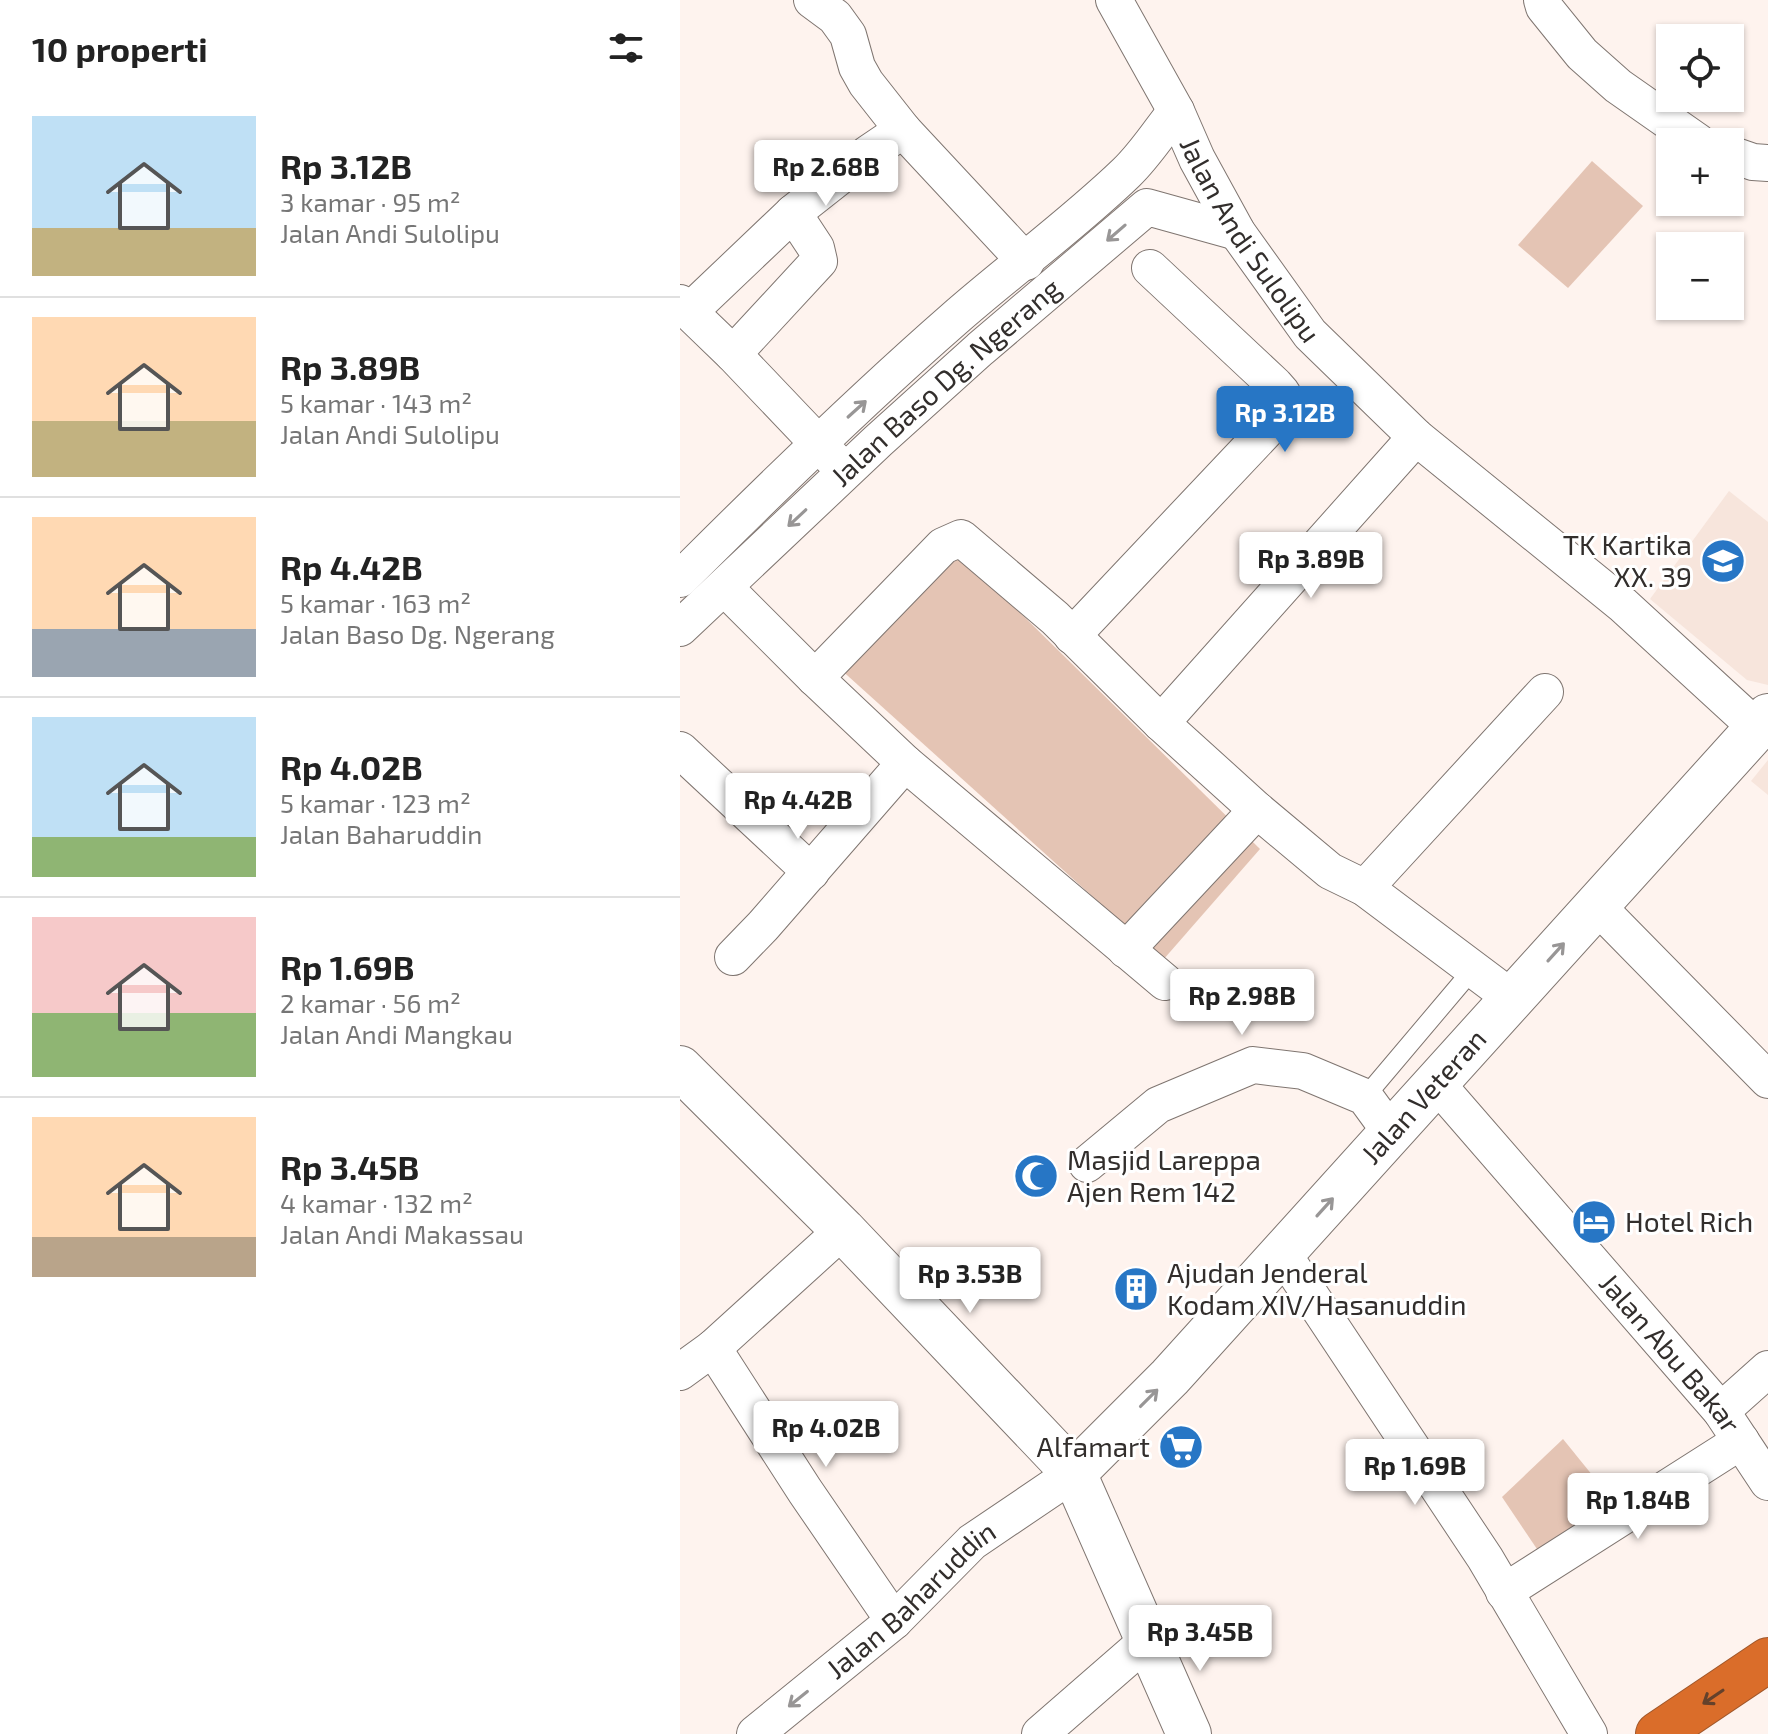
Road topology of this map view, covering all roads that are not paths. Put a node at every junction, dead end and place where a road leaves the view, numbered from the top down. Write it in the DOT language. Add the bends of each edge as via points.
graph roads {
  1 [pos="812,0"];
  2 [pos="1114,0"];
  3 [pos="1542,0"];
  4 [pos="1176,111"];
  5 [pos="1678,128"];
  6 [pos="903,130"];
  7 [pos="1744,159"];
  8 [pos="1768,163"];
  9 [pos="1128,171"];
  10 [pos="1147,207"];
  11 [pos="793,213"];
  12 [pos="1237,232"];
  13 [pos="1026,262"];
  14 [pos="1150,268"];
  15 [pos="684,307"];
  16 [pos="955,318"];
  17 [pos="980,349"];
  18 [pos="733,354"];
  19 [pos="1416,437"];
  20 [pos="817,443"];
  21 [pos="846,472"];
  22 [pos="680,579"];
  23 [pos="724,587"];
  24 [pos="680,628"];
  25 [pos="1072,636"];
  26 [pos="815,678"];
  27 [pos="1545,692"];
  28 [pos="1762,722"];
  29 [pos="1161,723"];
  30 [pos="680,750"];
  31 [pos="905,763"];
  32 [pos="1257,810"];
  33 [pos="811,872"];
  34 [pos="1365,888"];
  35 [pos="1597,906"];
  36 [pos="1126,950"];
  37 [pos="733,957"];
  38 [pos="1463,981"];
  39 [pos="1165,982"];
  40 [pos="1513,999"];
  41 [pos="684,1080"];
  42 [pos="1768,1080"];
  43 [pos="1437,1084"];
  44 [pos="1365,1097"];
  45 [pos="1392,1134"];
  46 [pos="1087,1164"];
  47 [pos="843,1230"];
  48 [pos="1283,1254"];
  49 [pos="713,1348"];
  50 [pos="1768,1369"];
  51 [pos="680,1372"];
  52 [pos="1721,1411"];
  53 [pos="1741,1441"];
  54 [pos="1074,1473"];
  55 [pos="1768,1482"];
  56 [pos="1504,1592"];
  57 [pos="894,1621"];
  58 [pos="1148,1640"];
  59 [pos="1768,1660"];
  60 [pos="755,1734"];
  61 [pos="1040,1734"];
  62 [pos="1189,1734"];
  63 [pos="1589,1734"];
  64 [pos="1658,1734"];
  1 -- 6 [label="street" via="848,35 866,83"];
  2 -- 4 [label="street, Jalan Andi Sulolipu"];
  3 -- 5 [label="street" via="1582,54"];
  4 -- 9 [label="street, Jalan Baso Dg. Ngerang"];
  4 -- 12 [label="street, Jalan Andi Sulolipu"];
  6 -- 11 [label="street"];
  6 -- 13 [label="street"];
  7 -- 8 [label="street"];
  9 -- 10 [label="street" via="1133,191"];
  9 -- 13 [label="street, Jalan Baso Dg. Ngerang"];
  10 -- 12 [label="street"];
  10 -- 17 [label="street, Jalan Baso Dg. Ngerang, one-way"];
  11 -- 15 [label="street"];
  11 -- 18 [label="street" via="819,261"];
  12 -- 19 [label="street, Jalan Andi Sulolipu" via="1310,334"];
  13 -- 16 [label="street, Jalan Baso Dg. Ngerang"];
  14 -- 25 [label="street" via="1275,385 1284,406"];
  15 -- 18 [label="street"];
  16 -- 17 [label="street"];
  20 -- 16 [label="street, Jalan Baso Dg. Ngerang, one-way"];
  17 -- 21 [label="street, Jalan Baso Dg. Ngerang"];
  18 -- 20 [label="street"];
  19 -- 28 [label="street, Jalan Andi Sulolipu"];
  19 -- 29 [label="street"];
  20 -- 21 [label="street"];
  20 -- 22 [label="street, Jalan Baso Dg. Ngerang"];
  21 -- 23 [label="street, Jalan Baso Dg. Ngerang, one-way"];
  23 -- 24 [label="street, Jalan Baso Dg. Ngerang"];
  23 -- 26 [label="street"];
  25 -- 26 [label="street" via="961,538 943,546"];
  25 -- 29 [label="street"];
  26 -- 31 [label="street"];
  27 -- 34 [label="street"];
  28 -- 35 [label="street, Jalan Veteran"];
  29 -- 32 [label="street"];
  30 -- 33 [label="street"];
  31 -- 33 [label="street"];
  31 -- 36 [label="street"];
  32 -- 34 [label="street" via="1330,871"];
  32 -- 36 [label="street"];
  33 -- 37 [label="street"];
  34 -- 40 [label="street"];
  40 -- 35 [label="street, Jalan Veteran, one-way"];
  35 -- 42 [label="street"];
  36 -- 39 [label="street"];
  38 -- 44 [label="lane"];
  40 -- 43 [label="street, Jalan Veteran"];
  41 -- 47 [label="street"];
  43 -- 45 [label="street, Jalan Veteran"];
  43 -- 52 [label="street, Jalan Abu Bakar"];
  44 -- 45 [label="street"];
  44 -- 46 [label="street" via="1303,1071 1253,1065 1158,1105"];
  48 -- 45 [label="street, Jalan Veteran, one-way"];
  47 -- 49 [label="street"];
  47 -- 54 [label="street"];
  54 -- 48 [label="street, Jalan Veteran, one-way"];
  48 -- 56 [label="street"];
  49 -- 51 [label="street"];
  49 -- 57 [label="street"];
  50 -- 52 [label="street"];
  52 -- 53 [label="street, Jalan Abu Bakar"];
  53 -- 55 [label="street, Jalan Abu Bakar"];
  53 -- 56 [label="street"];
  54 -- 57 [label="street, Jalan Baharuddin" via="972,1542"];
  54 -- 58 [label="street"];
  56 -- 63 [label="street"];
  57 -- 60 [label="street, Jalan Baharuddin, one-way"];
  58 -- 61 [label="street"];
  58 -- 62 [label="street"];
  59 -- 64 [label="highway, one-way"];
}
